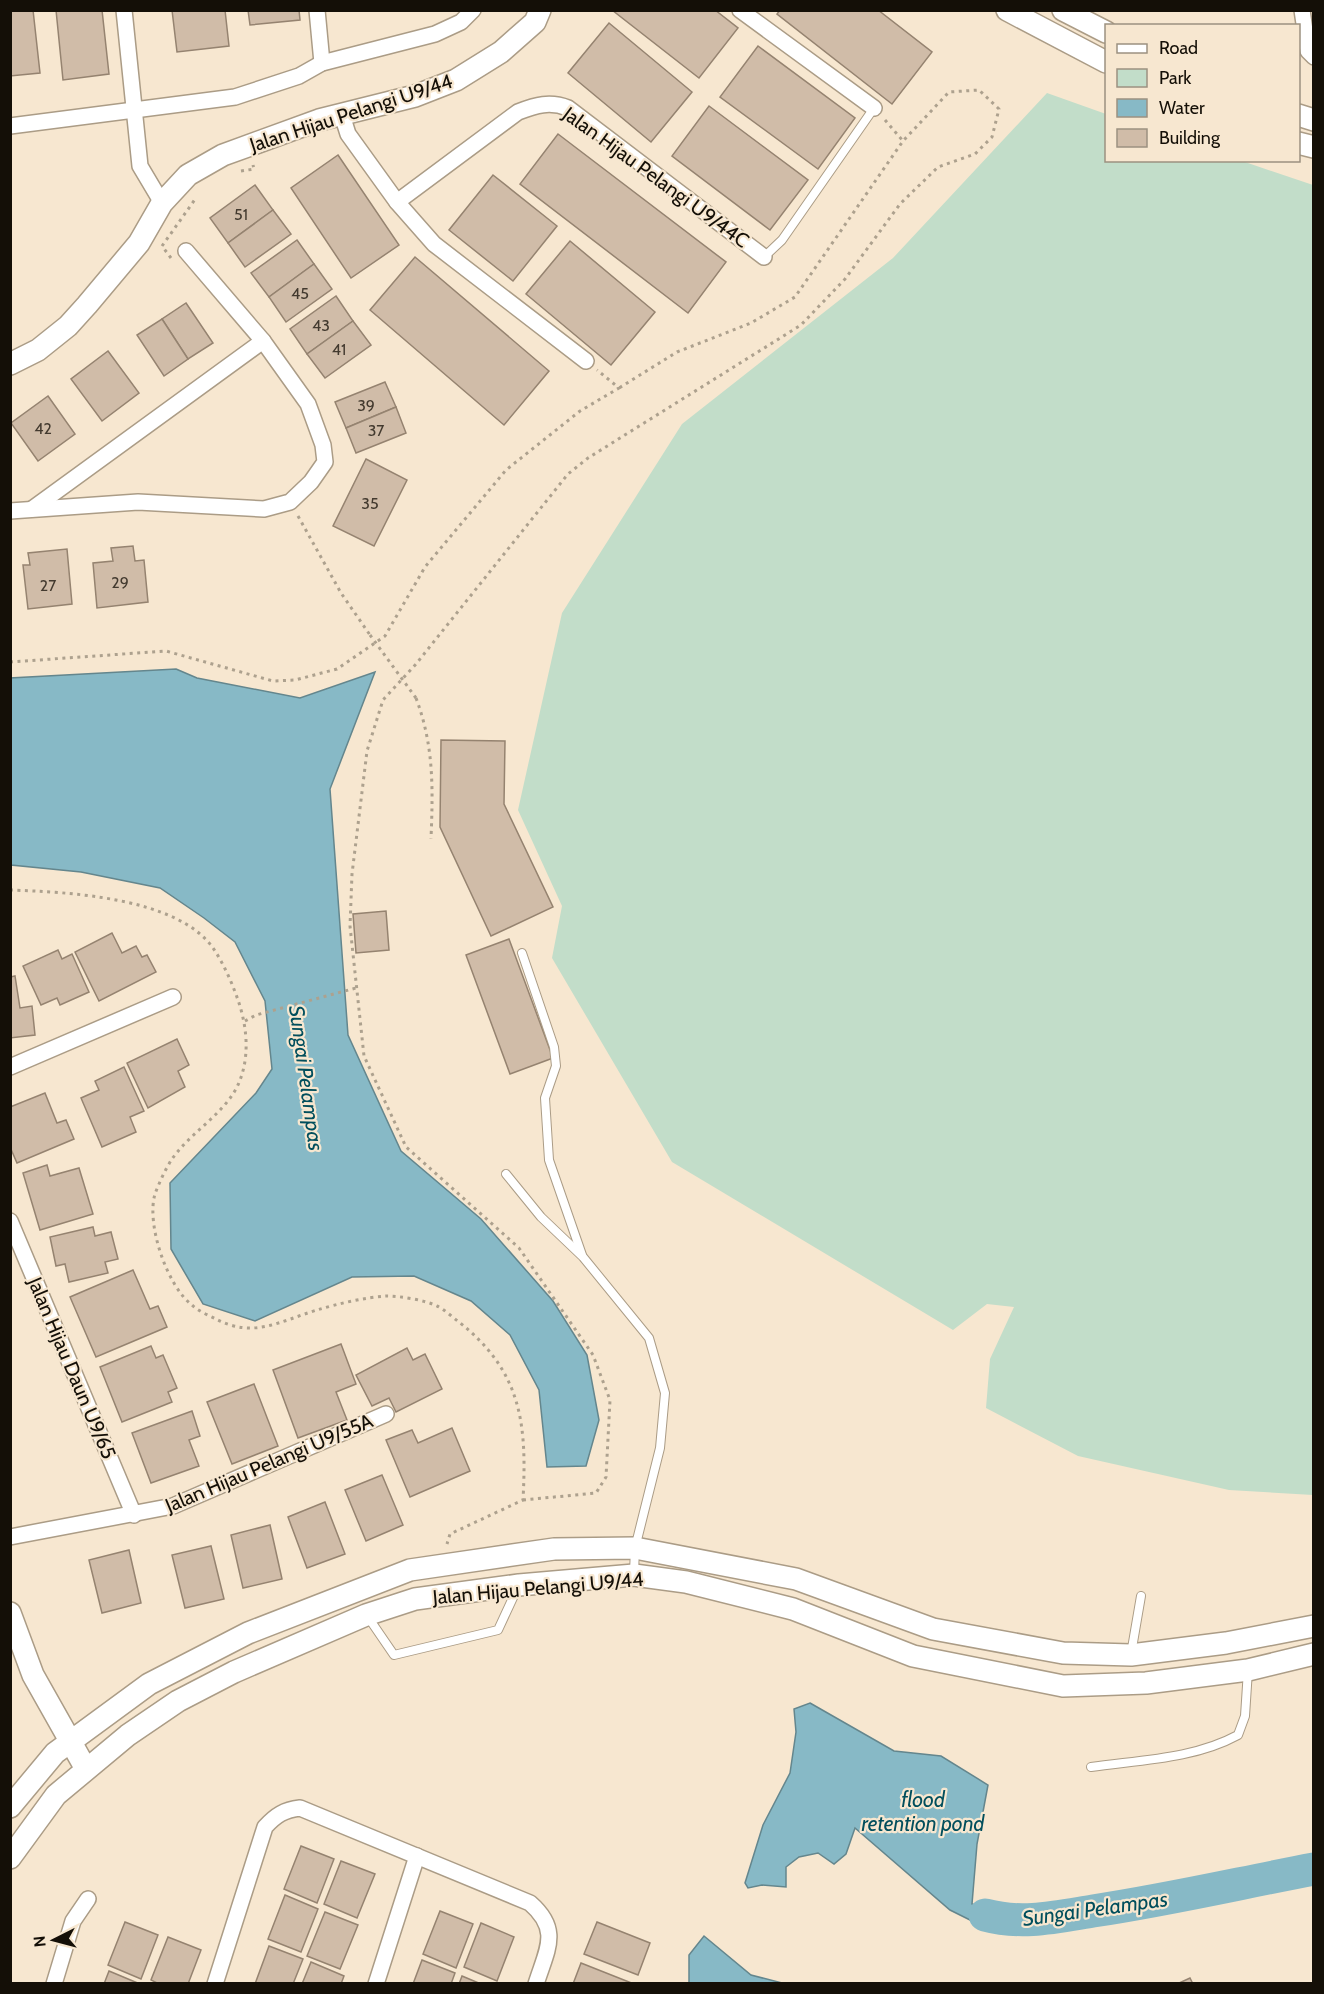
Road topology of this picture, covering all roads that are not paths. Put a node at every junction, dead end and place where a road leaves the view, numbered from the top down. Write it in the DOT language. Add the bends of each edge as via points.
graph roads {
  1 [pos="124,10"];
  2 [pos="317,10"];
  3 [pos="473,10"];
  4 [pos="540,10"];
  5 [pos="740,10"];
  6 [pos="1006,10"];
  7 [pos="1302,10"];
  8 [pos="1074,13"];
  9 [pos="1033,17"];
  10 [pos="1105,31"];
  11 [pos="1070,45"];
  12 [pos="1314,57"];
  13 [pos="1105,61"];
  14 [pos="322,63"];
  15 [pos="874,108"];
  16 [pos="134,111"];
  17 [pos="342,115"];
  18 [pos="10,126"];
  19 [pos="397,202"];
  20 [pos="162,204"];
  21 [pos="186,251"];
  22 [pos="764,256"];
  23 [pos="263,341"];
  24 [pos="586,361"];
  25 [pos="10,364"];
  26 [pos="31,510"];
  27 [pos="10,511"];
  28 [pos="522,953"];
  29 [pos="173,997"];
  30 [pos="10,1067"];
  31 [pos="506,1174"];
  32 [pos="10,1221"];
  33 [pos="583,1257"];
  34 [pos="386,1414"];
  35 [pos="134,1515"];
  36 [pos="10,1537"];
  37 [pos="635,1548"];
  38 [pos="634,1575"];
  39 [pos="519,1585"];
  40 [pos="1141,1596"];
  41 [pos="10,1613"];
  42 [pos="366,1615"];
  43 [pos="1314,1626"];
  44 [pos="1314,1654"];
  45 [pos="1131,1655"];
  46 [pos="1248,1670"];
  47 [pos="70,1743"];
  48 [pos="1091,1767"];
  49 [pos="86,1769"];
  50 [pos="10,1807"];
  51 [pos="417,1856"];
  52 [pos="10,1858"];
  53 [pos="88,1899"];
  54 [pos="54,1983"];
  55 [pos="215,1983"];
  56 [pos="376,1983"];
  57 [pos="536,1983"];
  1 -- 16 [label="street"];
  2 -- 14 [label="street"];
  3 -- 14 [label="street" via="461,22 435,34"];
  4 -- 17 [label="street, Jalan Hijau Pelangi U9/44" via="535,22 501,52 456,80 415,96"];
  5 -- 15 [label="street"];
  6 -- 9 [label="street"];
  7 -- 12 [label="street" via="1308,51"];
  8 -- 10 [label="street"];
  8 -- 11 [label="street"];
  9 -- 11 [label="street"];
  11 -- 13 [label="street"];
  14 -- 16 [label="street" via="299,76 235,97"];
  15 -- 22 [label="lane" via="782,240"];
  16 -- 18 [label="street"];
  16 -- 20 [label="street" via="140,166"];
  17 -- 19 [label="street" via="348,134"];
  17 -- 20 [label="street, Jalan Hijau Pelangi U9/44" via="223,155 188,175"];
  19 -- 22 [label="street, Jalan Hijau Pelangi U9/44C" via="518,112 554,103 568,108"];
  19 -- 24 [label="street" via="434,243"];
  20 -- 25 [label="street, Jalan Hijau Pelangi U9/44" via="139,243 68,326 38,350"];
  21 -- 23 [label="street"];
  23 -- 26 [label="street"];
  23 -- 26 [label="street" via="308,404 323,445 325,462 290,502 264,509 138,502"];
  26 -- 27 [label="street"];
  28 -- 33 [label="lane" via="554,1047 556,1066 545,1098 549,1160"];
  29 -- 30 [label="street"];
  31 -- 33 [label="lane"];
  32 -- 35 [label="street, Jalan Hijau Daun U9/65"];
  33 -- 37 [label="lane" via="649,1338 665,1394 660,1448"];
  34 -- 35 [label="street, Jalan Hijau Pelangi U9/55A" via="173,1506"];
  35 -- 36 [label="street, Jalan Hijau Pelangi U9/55A"];
  37 -- 38 [label="lane"];
  37 -- 45 [label="street, Jalan Hijau Pelangi U9/44" via="796,1579 933,1629 1063,1653"];
  37 -- 47 [label="street, Jalan Hijau Pelangi U9/44" via="554,1548 410,1570 248,1633 149,1684"];
  38 -- 39 [label="street, Jalan Hijau Pelangi U9/44"];
  38 -- 46 [label="street, Jalan Hijau Pelangi U9/44" via="686,1582 793,1608 913,1656 1063,1686 1146,1683"];
  39 -- 42 [label="street, Jalan Hijau Pelangi U9/44" via="415,1599"];
  39 -- 42 [label="lane" via="498,1630 394,1655"];
  40 -- 45 [label="lane"];
  41 -- 47 [label="street" via="33,1675"];
  42 -- 49 [label="street, Jalan Hijau Pelangi U9/44" via="234,1672 178,1701"];
  43 -- 45 [label="street, Jalan Hijau Pelangi U9/44" via="1226,1643"];
  44 -- 46 [label="street, Jalan Hijau Pelangi U9/44"];
  46 -- 48 [label="lane" via="1245,1716 1238,1735 1218,1746 1196,1751"];
  47 -- 49 [label="street"];
  47 -- 50 [label="street, Jalan Hijau Pelangi U9/44" via="55,1753"];
  49 -- 52 [label="street, Jalan Hijau Pelangi U9/44" via="56,1795"];
  51 -- 55 [label="street" via="300,1808 276,1815 265,1827"];
  51 -- 56 [label="street"];
  51 -- 57 [label="street" via="530,1903 548,1923 550,1938"];
  53 -- 54 [label="street" via="72,1921"];
}
